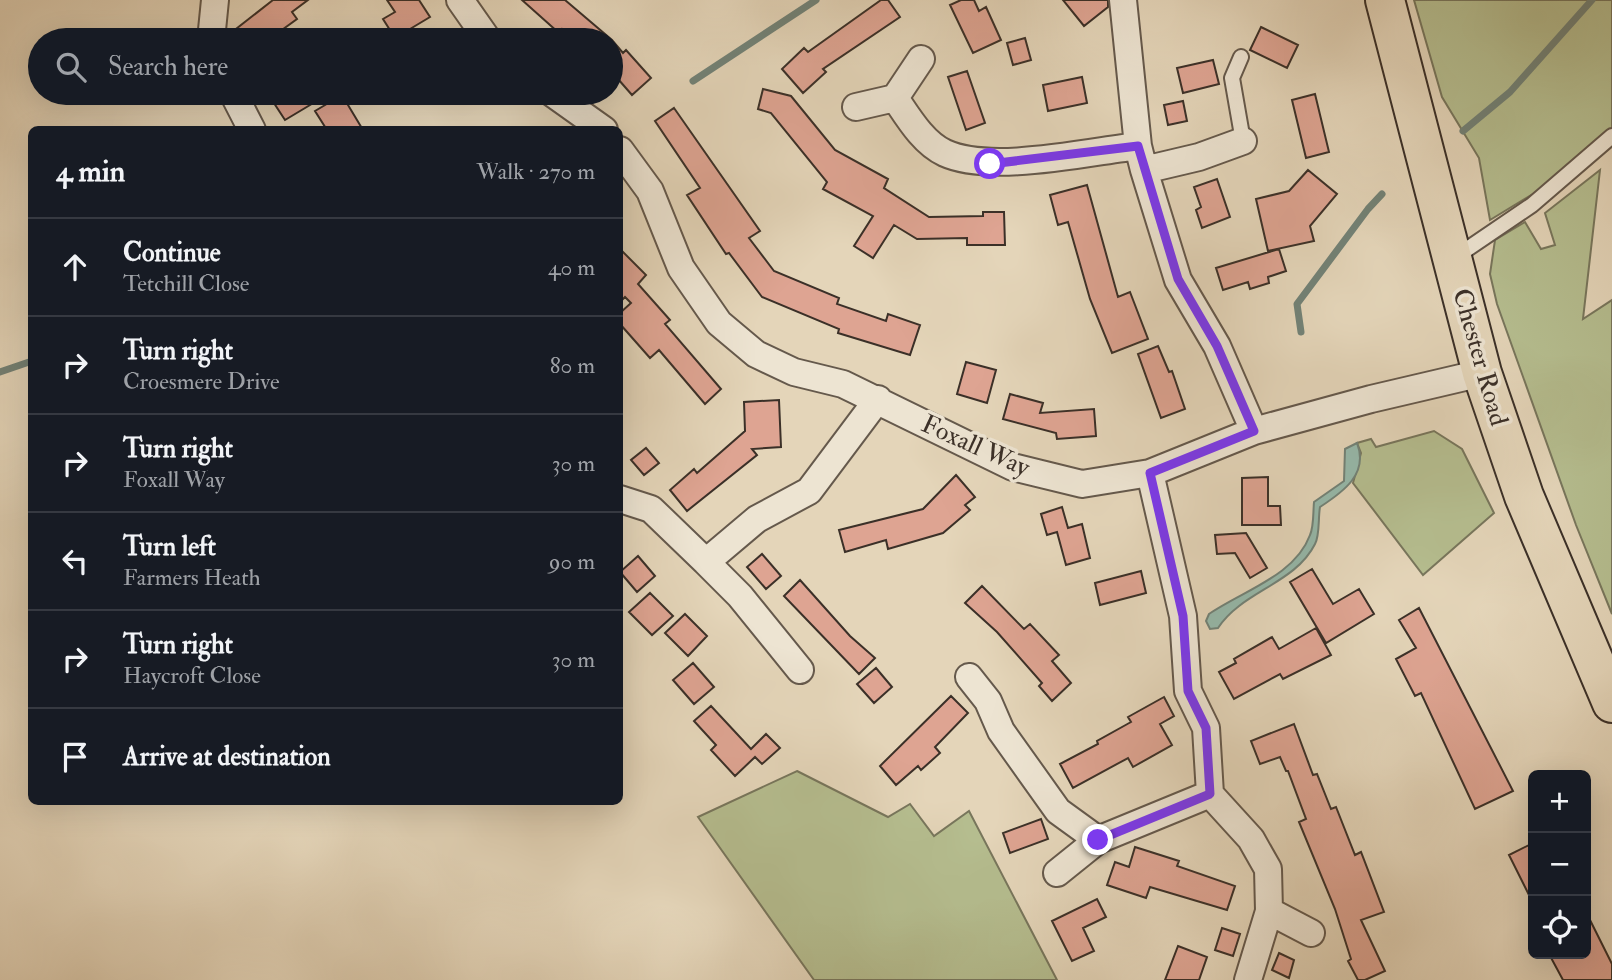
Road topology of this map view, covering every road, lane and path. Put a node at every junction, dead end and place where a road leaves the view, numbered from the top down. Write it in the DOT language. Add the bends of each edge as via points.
graph roads {
  1 [pos="215,0"];
  2 [pos="460,0"];
  3 [pos="1123,0"];
  4 [pos="1385,0"];
  5 [pos="212,28"];
  6 [pos="480,28"];
  7 [pos="1241,57"];
  8 [pos="921,59"];
  9 [pos="895,98"];
  10 [pos="239,105"];
  11 [pos="571,105"];
  12 [pos="856,107"];
  13 [pos="249,126"];
  14 [pos="602,126"];
  15 [pos="1612,136"];
  16 [pos="1242,141"];
  17 [pos="623,154"];
  18 [pos="1141,158"];
  19 [pos="1452,258"];
  20 [pos="1482,373"];
  21 [pos="878,399"];
  22 [pos="1254,431"];
  23 [pos="1150,473"];
  24 [pos="623,500"];
  25 [pos="706,562"];
  26 [pos="800,670"];
  27 [pos="969,677"];
  28 [pos="1612,703"];
  29 [pos="1210,794"];
  30 [pos="1098,840"];
  31 [pos="1057,873"];
  32 [pos="1269,911"];
  33 [pos="1311,933"];
  34 [pos="1248,980"];
  1 -- 5 [label="street"];
  2 -- 6 [label="street"];
  3 -- 18 [label="street"];
  4 -- 19 [label="main road, Chester Road"];
  7 -- 16 [label="lane" via="1232,78"];
  8 -- 9 [label="street"];
  9 -- 12 [label="street"];
  9 -- 18 [label="street" via="916,129 945,153 990,164"];
  10 -- 13 [label="street"];
  11 -- 14 [label="street"];
  15 -- 19 [label="lane" via="1532,205"];
  16 -- 18 [label="street" via="1199,157"];
  17 -- 21 [label="street, Foxall Way" via="649,191 681,268 719,323 765,358 794,372 843,384"];
  18 -- 22 [label="street" via="1178,279 1217,346"];
  19 -- 20 [label="main road, Chester Road"];
  20 -- 22 [label="street, Foxall Way"];
  20 -- 28 [label="main road, Chester Road" via="1524,496"];
  21 -- 23 [label="street, Foxall Way" via="1013,467 1082,484"];
  21 -- 25 [label="street" via="809,491 757,519"];
  22 -- 23 [label="street, Foxall Way"];
  23 -- 29 [label="street" via="1183,616 1188,691 1206,728"];
  24 -- 25 [label="street" via="651,509"];
  25 -- 26 [label="street"];
  27 -- 30 [label="street" via="988,701 992,739 1058,811"];
  29 -- 30 [label="street"];
  29 -- 32 [label="street" via="1251,839 1268,869"];
  30 -- 31 [label="street"];
  32 -- 33 [label="street"];
  32 -- 34 [label="street"];
}
